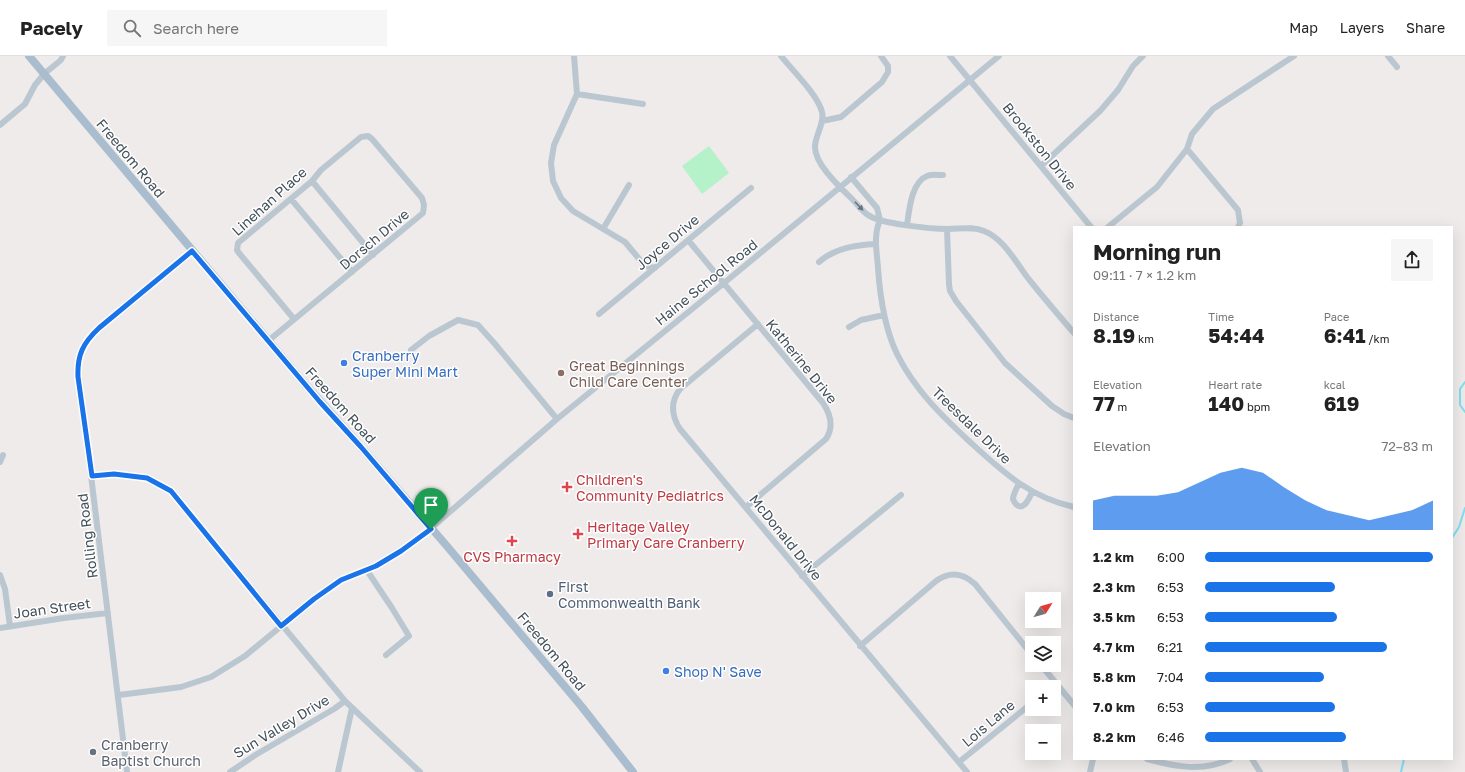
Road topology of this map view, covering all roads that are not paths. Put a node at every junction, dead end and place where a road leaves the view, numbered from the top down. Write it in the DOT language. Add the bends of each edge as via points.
graph roads {
  1 [pos="29,56"];
  2 [pos="63,56"];
  3 [pos="574,56"];
  4 [pos="880,56"];
  5 [pos="950,56"];
  6 [pos="999,56"];
  7 [pos="1143,56"];
  8 [pos="1294,56"];
  9 [pos="1388,56"];
  10 [pos="784,57"];
  11 [pos="1397,66"];
  12 [pos="44,74"];
  13 [pos="970,80"];
  14 [pos="577,94"];
  15 [pos="642,104"];
  16 [pos="822,121"];
  17 [pos="0,126"];
  18 [pos="372,139"];
  19 [pos="1187,150"];
  20 [pos="1041,166"];
  21 [pos="943,175"];
  22 [pos="851,177"];
  23 [pos="312,181"];
  24 [pos="629,185"];
  25 [pos="751,188"];
  26 [pos="840,188"];
  27 [pos="291,198"];
  28 [pos="880,220"];
  29 [pos="907,225"];
  30 [pos="1090,226"];
  31 [pos="1109,226"];
  32 [pos="1238,226"];
  33 [pos="603,229"];
  34 [pos="946,229"];
  35 [pos="688,240"];
  36 [pos="876,244"];
  37 [pos="192,251"];
  38 [pos="373,255"];
  39 [pos="819,262"];
  40 [pos="655,268"];
  41 [pos="352,272"];
  42 [pos="724,283"];
  43 [pos="599,314"];
  44 [pos="884,315"];
  45 [pos="294,319"];
  46 [pos="758,324"];
  47 [pos="849,327"];
  48 [pos="1073,332"];
  49 [pos="268,341"];
  50 [pos="412,350"];
  51 [pos="1073,418"];
  52 [pos="557,419"];
  53 [pos="3,455"];
  54 [pos="0,462"];
  55 [pos="92,476"];
  56 [pos="1019,483"];
  57 [pos="1032,492"];
  58 [pos="901,496"];
  59 [pos="746,507"];
  60 [pos="1073,507"];
  61 [pos="431,529"];
  62 [pos="366,569"];
  63 [pos="0,575"];
  64 [pos="802,576"];
  65 [pos="108,613"];
  66 [pos="10,626"];
  67 [pos="281,626"];
  68 [pos="0,628"];
  69 [pos="860,646"];
  70 [pos="1025,646"];
  71 [pos="386,655"];
  72 [pos="1061,693"];
  73 [pos="119,695"];
  74 [pos="345,701"];
  75 [pos="1073,704"];
  76 [pos="352,708"];
  77 [pos="1025,708"];
  78 [pos="1093,760"];
  79 [pos="1150,760"];
  80 [pos="1228,760"];
  81 [pos="1253,760"];
  82 [pos="1344,760"];
  83 [pos="959,762"];
  84 [pos="629,771"];
  85 [pos="127,772"];
  86 [pos="230,772"];
  87 [pos="338,772"];
  88 [pos="420,772"];
  89 [pos="967,772"];
  90 [pos="1090,772"];
  91 [pos="1260,772"];
  92 [pos="1346,772"];
  1 -- 12 [label="main road, Freedom Road"];
  2 -- 12 [label="street"];
  3 -- 14 [label="street"];
  4 -- 16 [label="street" via="888,66 888,72 882,82 841,118"];
  5 -- 13 [label="street, Brookston Drive"];
  6 -- 13 [label="street, Haine School Road"];
  7 -- 20 [label="street" via="1100,111"];
  8 -- 19 [label="street" via="1213,109 1192,134"];
  9 -- 11 [label="street"];
  10 -- 16 [label="street" via="817,100 822,112"];
  12 -- 17 [label="street" via="25,104"];
  12 -- 37 [label="main road, Freedom Road"];
  13 -- 20 [label="street, Brookston Drive"];
  13 -- 22 [label="street, Haine School Road"];
  14 -- 15 [label="street"];
  14 -- 33 [label="street" via="554,145 551,171 556,190 566,205"];
  16 -- 26 [label="street" via="815,140 816,155"];
  18 -- 23 [label="street, Linehan Place" via="368,136 361,137 320,170"];
  18 -- 38 [label="street, Dorsch Drive" via="422,198 424,206 423,213"];
  19 -- 31 [label="street" via="1157,187"];
  19 -- 32 [label="street" via="1238,210"];
  20 -- 30 [label="street, Brookston Drive"];
  21 -- 29 [label="street" via="927,176 918,184 912,197"];
  22 -- 26 [label="street, Haine School Road"];
  22 -- 28 [label="street" via="877,208"];
  23 -- 27 [label="street, Linehan Place"];
  23 -- 38 [label="street"];
  24 -- 33 [label="street"];
  25 -- 35 [label="street, Joyce Drive"];
  26 -- 28 [label="street, one-way" via="869,216"];
  26 -- 42 [label="street, Haine School Road"];
  27 -- 41 [label="street"];
  27 -- 45 [label="street, Linehan Place" via="238,242 237,250"];
  28 -- 29 [label="street"];
  28 -- 36 [label="street, Treesdale Drive"];
  29 -- 34 [label="street"];
  33 -- 40 [label="street" via="625,242 645,266"];
  34 -- 48 [label="street" via="975,228 995,237"];
  34 -- 51 [label="street" via="949,284 956,301 1005,363 1052,406"];
  35 -- 40 [label="street, Joyce Drive"];
  35 -- 42 [label="street, Katherine Drive"];
  36 -- 39 [label="street" via="838,250"];
  36 -- 44 [label="street, Treesdale Drive"];
  37 -- 49 [label="main road, Freedom Road"];
  37 -- 55 [label="street, Rolling Road" via="92,334 81,350 78,377"];
  38 -- 41 [label="street, Dorsch Drive"];
  40 -- 43 [label="street, Joyce Drive"];
  41 -- 45 [label="street, Dorsch Drive"];
  42 -- 46 [label="street, Katherine Drive"];
  42 -- 52 [label="street, Haine School Road"];
  44 -- 47 [label="street" via="861,320"];
  44 -- 56 [label="street, Treesdale Drive" via="896,353 923,396 1004,473"];
  45 -- 49 [label="street, Dorsch Drive"];
  46 -- 59 [label="street, Katherine Drive" via="823,403 829,412 831,426 826,440"];
  46 -- 59 [label="street, McDonald Drive" via="686,383 672,403 677,424"];
  49 -- 61 [label="main road, Freedom Road"];
  50 -- 52 [label="street" via="428,336 458,320 478,325"];
  52 -- 61 [label="street, Haine School Road"];
  53 -- 54 [label="street"];
  55 -- 65 [label="street, Rolling Road"];
  55 -- 67 [label="street" via="114,474 147,478 171,491"];
  56 -- 57 [label="street, Treesdale Drive"];
  56 -- 57 [label="street" via="1013,498 1015,504 1018,506 1027,503"];
  57 -- 60 [label="street, Treesdale Drive"];
  58 -- 64 [label="street"];
  59 -- 64 [label="street, McDonald Drive"];
  61 -- 62 [label="street, Haine School Road" via="401,551"];
  61 -- 84 [label="main road, Freedom Road" via="582,707"];
  62 -- 67 [label="street, Haine School Road" via="341,580"];
  62 -- 71 [label="street" via="409,636"];
  63 -- 66 [label="street" via="5,589"];
  64 -- 69 [label="street, McDonald Drive"];
  65 -- 66 [label="street, Joan Street"];
  65 -- 73 [label="street, Rolling Road"];
  66 -- 68 [label="street, Joan Street"];
  67 -- 73 [label="street, Haine School Road" via="245,656 211,677 181,687"];
  67 -- 74 [label="street"];
  69 -- 70 [label="street" via="936,581 947,575 956,574 966,577 975,584"];
  69 -- 83 [label="street, McDonald Drive"];
  72 -- 75 [label="street"];
  73 -- 85 [label="street, Rolling Road"];
  74 -- 76 [label="street"];
  74 -- 86 [label="street, Sun Valley Drive"];
  76 -- 87 [label="street"];
  76 -- 88 [label="street"];
  77 -- 83 [label="street, Lois Lane"];
  78 -- 90 [label="street"];
  79 -- 80 [label="street" via="1178,768 1198,770"];
  81 -- 91 [label="street"];
  82 -- 92 [label="street"];
  83 -- 89 [label="street, McDonald Drive"];
}
